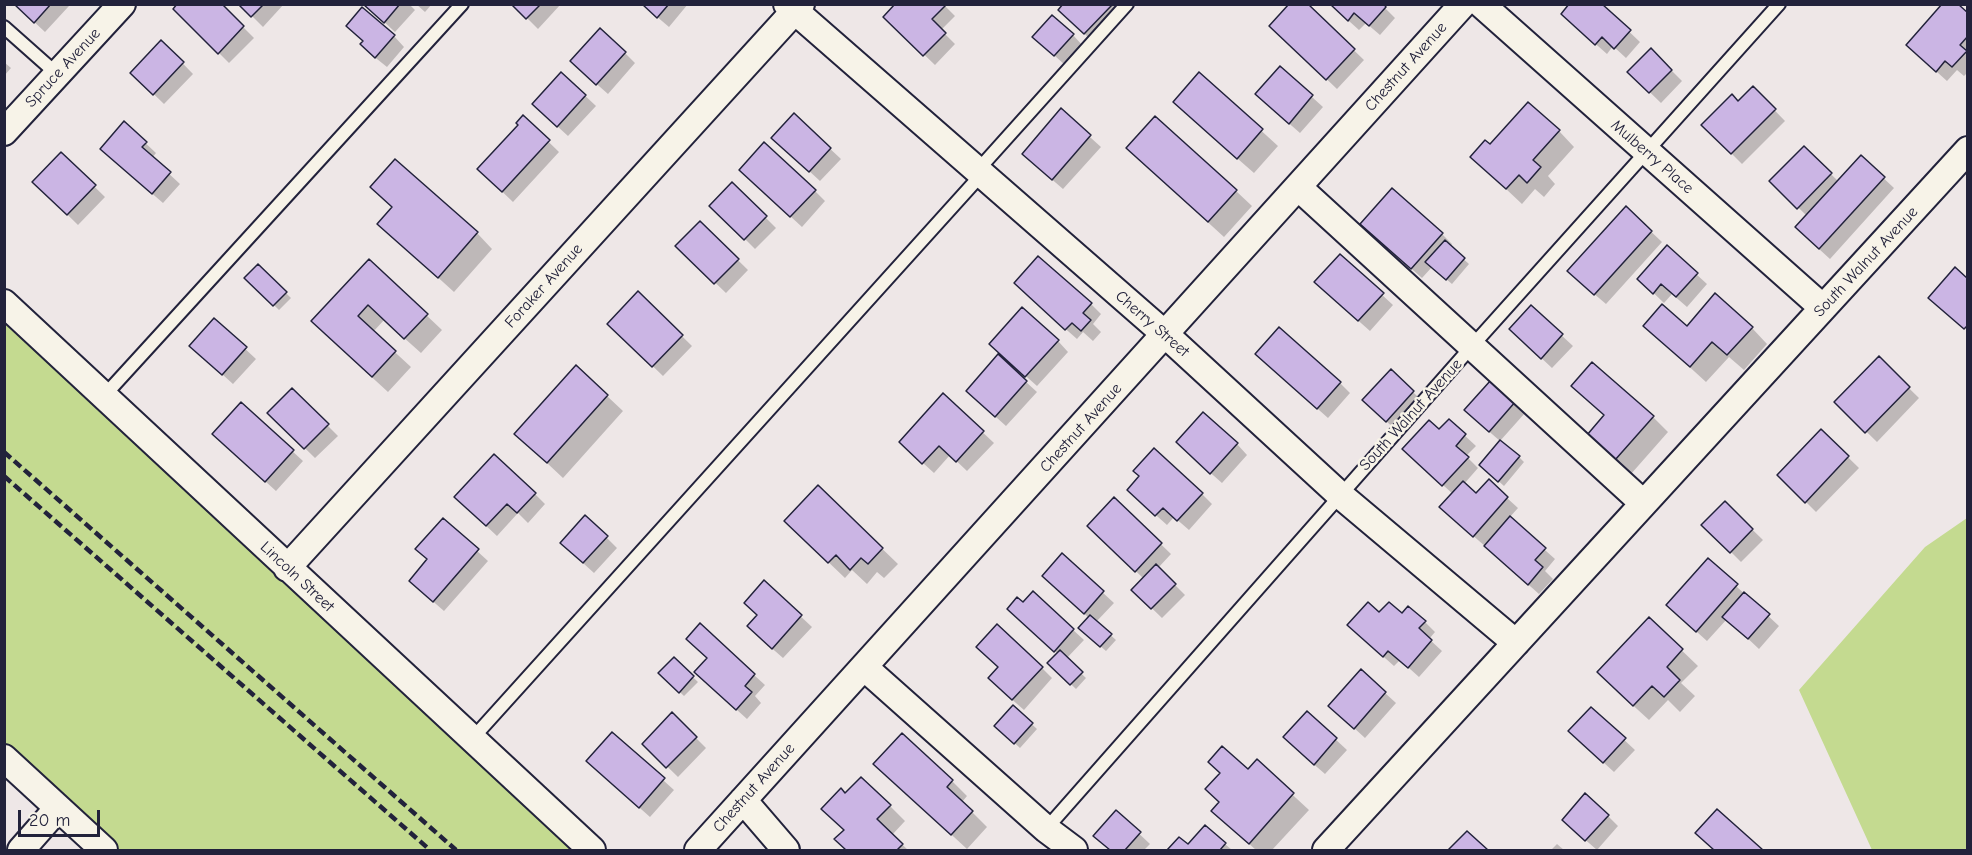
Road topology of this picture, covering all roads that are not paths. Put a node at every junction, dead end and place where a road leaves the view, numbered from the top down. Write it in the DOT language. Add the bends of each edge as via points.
graph roads {
  1 [pos="122,4"];
  2 [pos="462,4"];
  3 [pos="1128,4"];
  4 [pos="1463,4"];
  5 [pos="1481,4"];
  6 [pos="1779,4"];
  7 [pos="794,7"];
  8 [pos="4,27"];
  9 [pos="57,74"];
  10 [pos="4,132"];
  11 [pos="1968,150"];
  12 [pos="1646,152"];
  13 [pos="979,173"];
  14 [pos="1298,187"];
  15 [pos="4,303"];
  16 [pos="1823,308"];
  17 [pos="1166,335"];
  18 [pos="1473,345"];
  19 [pos="104,396"];
  20 [pos="1340,495"];
  21 [pos="1643,503"];
  22 [pos="286,567"];
  23 [pos="1516,643"];
  24 [pos="864,667"];
  25 [pos="471,739"];
  26 [pos="4,758"];
  27 [pos="743,800"];
  28 [pos="58,808"];
  29 [pos="1046,829"];
  30 [pos="21,850"];
  31 [pos="104,850"];
  32 [pos="592,850"];
  33 [pos="698,850"];
  34 [pos="786,850"];
  35 [pos="1074,850"];
  36 [pos="1326,850"];
  1 -- 9 [label="street, Spruce Avenue"];
  2 -- 19 [label="lane"];
  3 -- 13 [label="lane"];
  4 -- 14 [label="street, Chestnut Avenue"];
  5 -- 12 [label="street, Mulberry Place"];
  6 -- 12 [label="lane, South Walnut Avenue"];
  7 -- 13 [label="street, Cherry Street"];
  7 -- 22 [label="street, Foraker Avenue"];
  8 -- 9 [label="lane"];
  9 -- 10 [label="street, Spruce Avenue"];
  11 -- 16 [label="street, South Walnut Avenue"];
  12 -- 16 [label="street, Mulberry Place"];
  12 -- 18 [label="lane, South Walnut Avenue"];
  13 -- 17 [label="street, Cherry Street"];
  13 -- 25 [label="lane"];
  14 -- 17 [label="street, Chestnut Avenue"];
  14 -- 18 [label="street"];
  15 -- 19 [label="street, Lincoln Street"];
  16 -- 21 [label="street, South Walnut Avenue"];
  17 -- 20 [label="street, Cherry Street"];
  17 -- 24 [label="street, Chestnut Avenue"];
  18 -- 20 [label="lane, South Walnut Avenue"];
  18 -- 21 [label="street"];
  19 -- 22 [label="street, Lincoln Street"];
  20 -- 23 [label="street, Cherry Street"];
  20 -- 29 [label="lane, South Walnut Avenue"];
  21 -- 23 [label="street, South Walnut Avenue"];
  22 -- 25 [label="street, Lincoln Street"];
  23 -- 36 [label="street, South Walnut Avenue"];
  24 -- 27 [label="street, Chestnut Avenue"];
  24 -- 29 [label="street"];
  25 -- 32 [label="street, Lincoln Street"];
  26 -- 28 [label="street"];
  27 -- 33 [label="street, Chestnut Avenue"];
  27 -- 34 [label="street"];
  28 -- 30 [label="street"];
  28 -- 31 [label="street"];
  29 -- 35 [label="street"];
}
